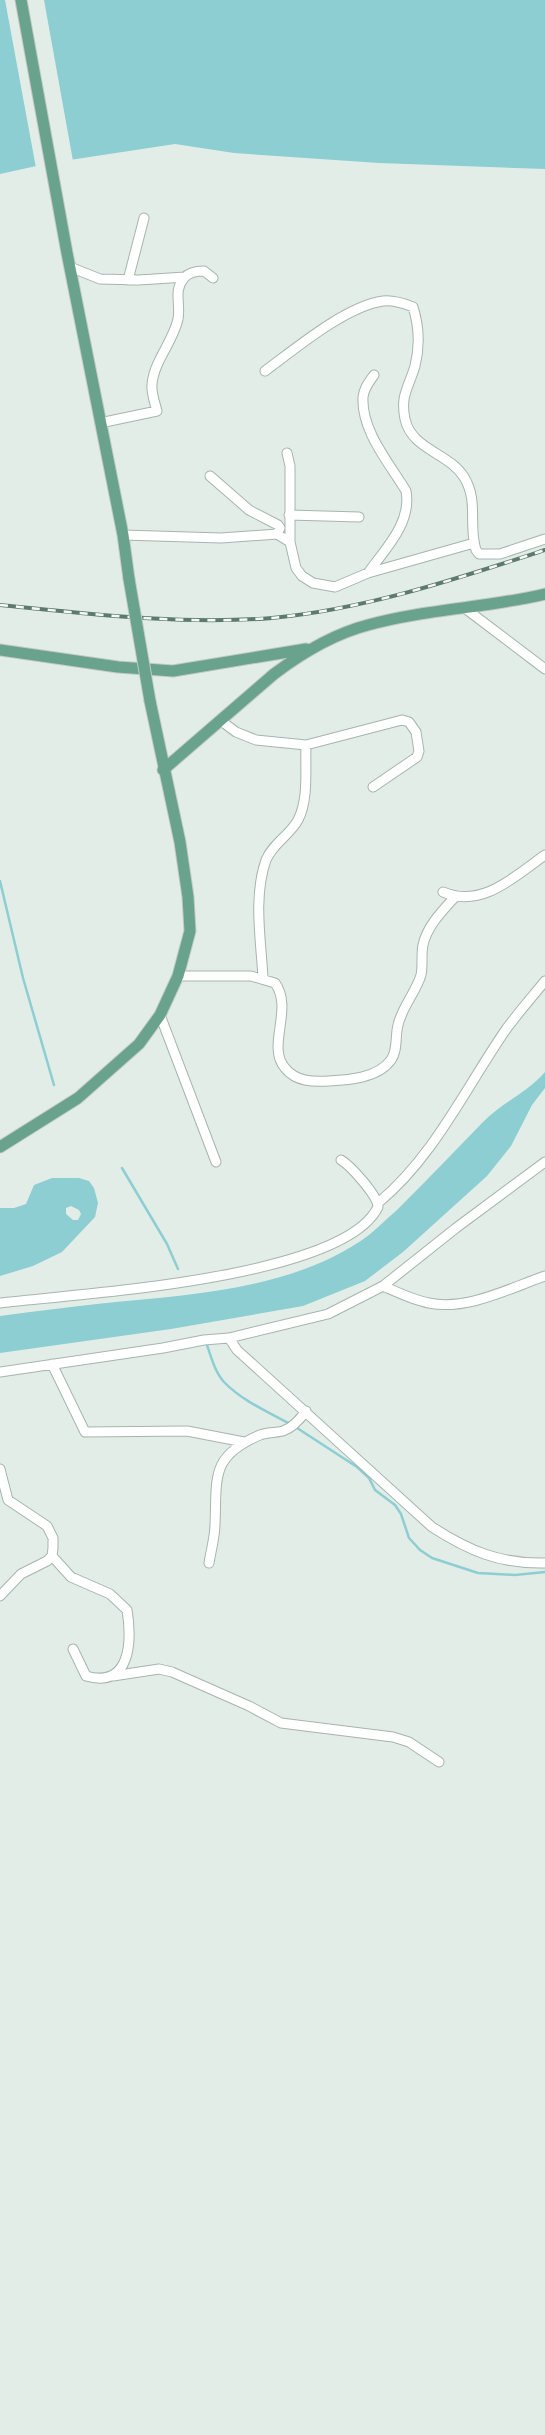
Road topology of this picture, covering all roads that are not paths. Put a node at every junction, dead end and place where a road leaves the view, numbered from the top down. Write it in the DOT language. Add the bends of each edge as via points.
graph roads {
  1 [pos="21,0"];
  2 [pos="144,218"];
  3 [pos="70,267"];
  4 [pos="185,277"];
  5 [pos="213,278"];
  6 [pos="128,280"];
  7 [pos="265,371"];
  8 [pos="374,375"];
  9 [pos="100,423"];
  10 [pos="287,453"];
  11 [pos="210,476"];
  12 [pos="289,515"];
  13 [pos="359,517"];
  14 [pos="277,534"];
  15 [pos="123,535"];
  16 [pos="545,539"];
  17 [pos="290,542"];
  18 [pos="474,544"];
  19 [pos="368,573"];
  20 [pos="545,594"];
  21 [pos="466,608"];
  22 [pos="314,647"];
  23 [pos="0,650"];
  24 [pos="545,669"];
  25 [pos="220,720"];
  26 [pos="306,745"];
  27 [pos="163,770"];
  28 [pos="373,787"];
  29 [pos="545,855"];
  30 [pos="443,892"];
  31 [pos="456,898"];
  32 [pos="178,976"];
  33 [pos="263,978"];
  34 [pos="545,981"];
  35 [pos="160,1015"];
  36 [pos="0,1147"];
  37 [pos="341,1160"];
  38 [pos="216,1162"];
  39 [pos="545,1162"];
  40 [pos="378,1203"];
  41 [pos="545,1276"];
  42 [pos="383,1286"];
  43 [pos="0,1303"];
  44 [pos="229,1338"];
  45 [pos="52,1364"];
  46 [pos="0,1372"];
  47 [pos="306,1411"];
  48 [pos="244,1442"];
  49 [pos="0,1469"];
  50 [pos="52,1556"];
  51 [pos="209,1563"];
  52 [pos="545,1563"];
  53 [pos="0,1596"];
  54 [pos="73,1649"];
  55 [pos="113,1676"];
  56 [pos="440,1762"];
  1 -- 3 [label="main road"];
  2 -- 6 [label="street"];
  3 -- 6 [label="street" via="100,279"];
  3 -- 9 [label="main road"];
  4 -- 5 [label="street" via="192,272 204,270"];
  4 -- 6 [label="street"];
  4 -- 9 [label="street" via="176,297 178,317 174,330 154,371 152,386 157,411"];
  7 -- 18 [label="street" via="301,344 356,310 383,301 413,306 419,341 414,367 404,390 405,420 416,440 453,463 464,478 473,502"];
  8 -- 19 [label="street" via="363,397 367,421 408,499 399,529"];
  9 -- 15 [label="main road"];
  10 -- 12 [label="street" via="290,466"];
  11 -- 14 [label="street" via="249,510 278,525 280,528"];
  12 -- 13 [label="street"];
  12 -- 17 [label="street"];
  14 -- 15 [label="street" via="221,538"];
  14 -- 17 [label="street"];
  15 -- 27 [label="main road, bridge"];
  16 -- 18 [label="street" via="500,554 479,554"];
  17 -- 19 [label="street" via="296,568 302,576 313,583 335,587"];
  18 -- 19 [label="street"];
  20 -- 21 [label="main road"];
  21 -- 22 [label="main road" via="368,625"];
  21 -- 24 [label="street"];
  22 -- 23 [label="main road" via="174,671 118,667"];
  22 -- 25 [label="main road" via="274,674"];
  25 -- 26 [label="street" via="236,732 256,740"];
  25 -- 27 [label="main road"];
  26 -- 28 [label="street" via="386,723 402,720 410,722 416,732 418,757"];
  26 -- 33 [label="street" via="303,807 298,821 271,850 262,874 259,921"];
  27 -- 32 [label="main road" via="180,842 190,915 190,931"];
  29 -- 31 [label="street" via="492,892"];
  30 -- 31 [label="street"];
  31 -- 33 [label="street" via="428,931 424,942 421,974 398,1025 395,1051 391,1060 380,1070 358,1079 311,1082 294,1076 284,1068 279,1047 283,998 275,983"];
  32 -- 33 [label="street"];
  32 -- 35 [label="main road"];
  34 -- 40 [label="street" via="507,1029 471,1087 409,1174"];
  35 -- 36 [label="main road" via="139,1044 78,1098"];
  35 -- 38 [label="street"];
  37 -- 40 [label="street" via="350,1166"];
  39 -- 42 [label="street"];
  40 -- 43 [label="street" via="365,1224 341,1239 310,1253 275,1264 198,1280"];
  41 -- 42 [label="street" via="468,1302 448,1305 429,1303"];
  42 -- 44 [label="street" via="328,1314"];
  44 -- 45 [label="street"];
  44 -- 47 [label="street" via="237,1350"];
  45 -- 46 [label="street"];
  45 -- 48 [label="street" via="85,1432 187,1431"];
  47 -- 48 [label="street" via="300,1420 284,1431 263,1433"];
  47 -- 52 [label="street" via="415,1512 448,1537 503,1561"];
  48 -- 51 [label="street" via="225,1459 219,1469 216,1481 215,1534"];
  49 -- 50 [label="street" via="8,1500 47,1526 50,1531 53,1538"];
  50 -- 53 [label="street" via="14,1579"];
  50 -- 55 [label="street" via="71,1578 110,1594 127,1610 129,1633 126,1658 122,1668"];
  54 -- 55 [label="street" via="86,1676"];
  55 -- 56 [label="street" via="158,1669 172,1672 281,1723 393,1737 410,1742"];
}
